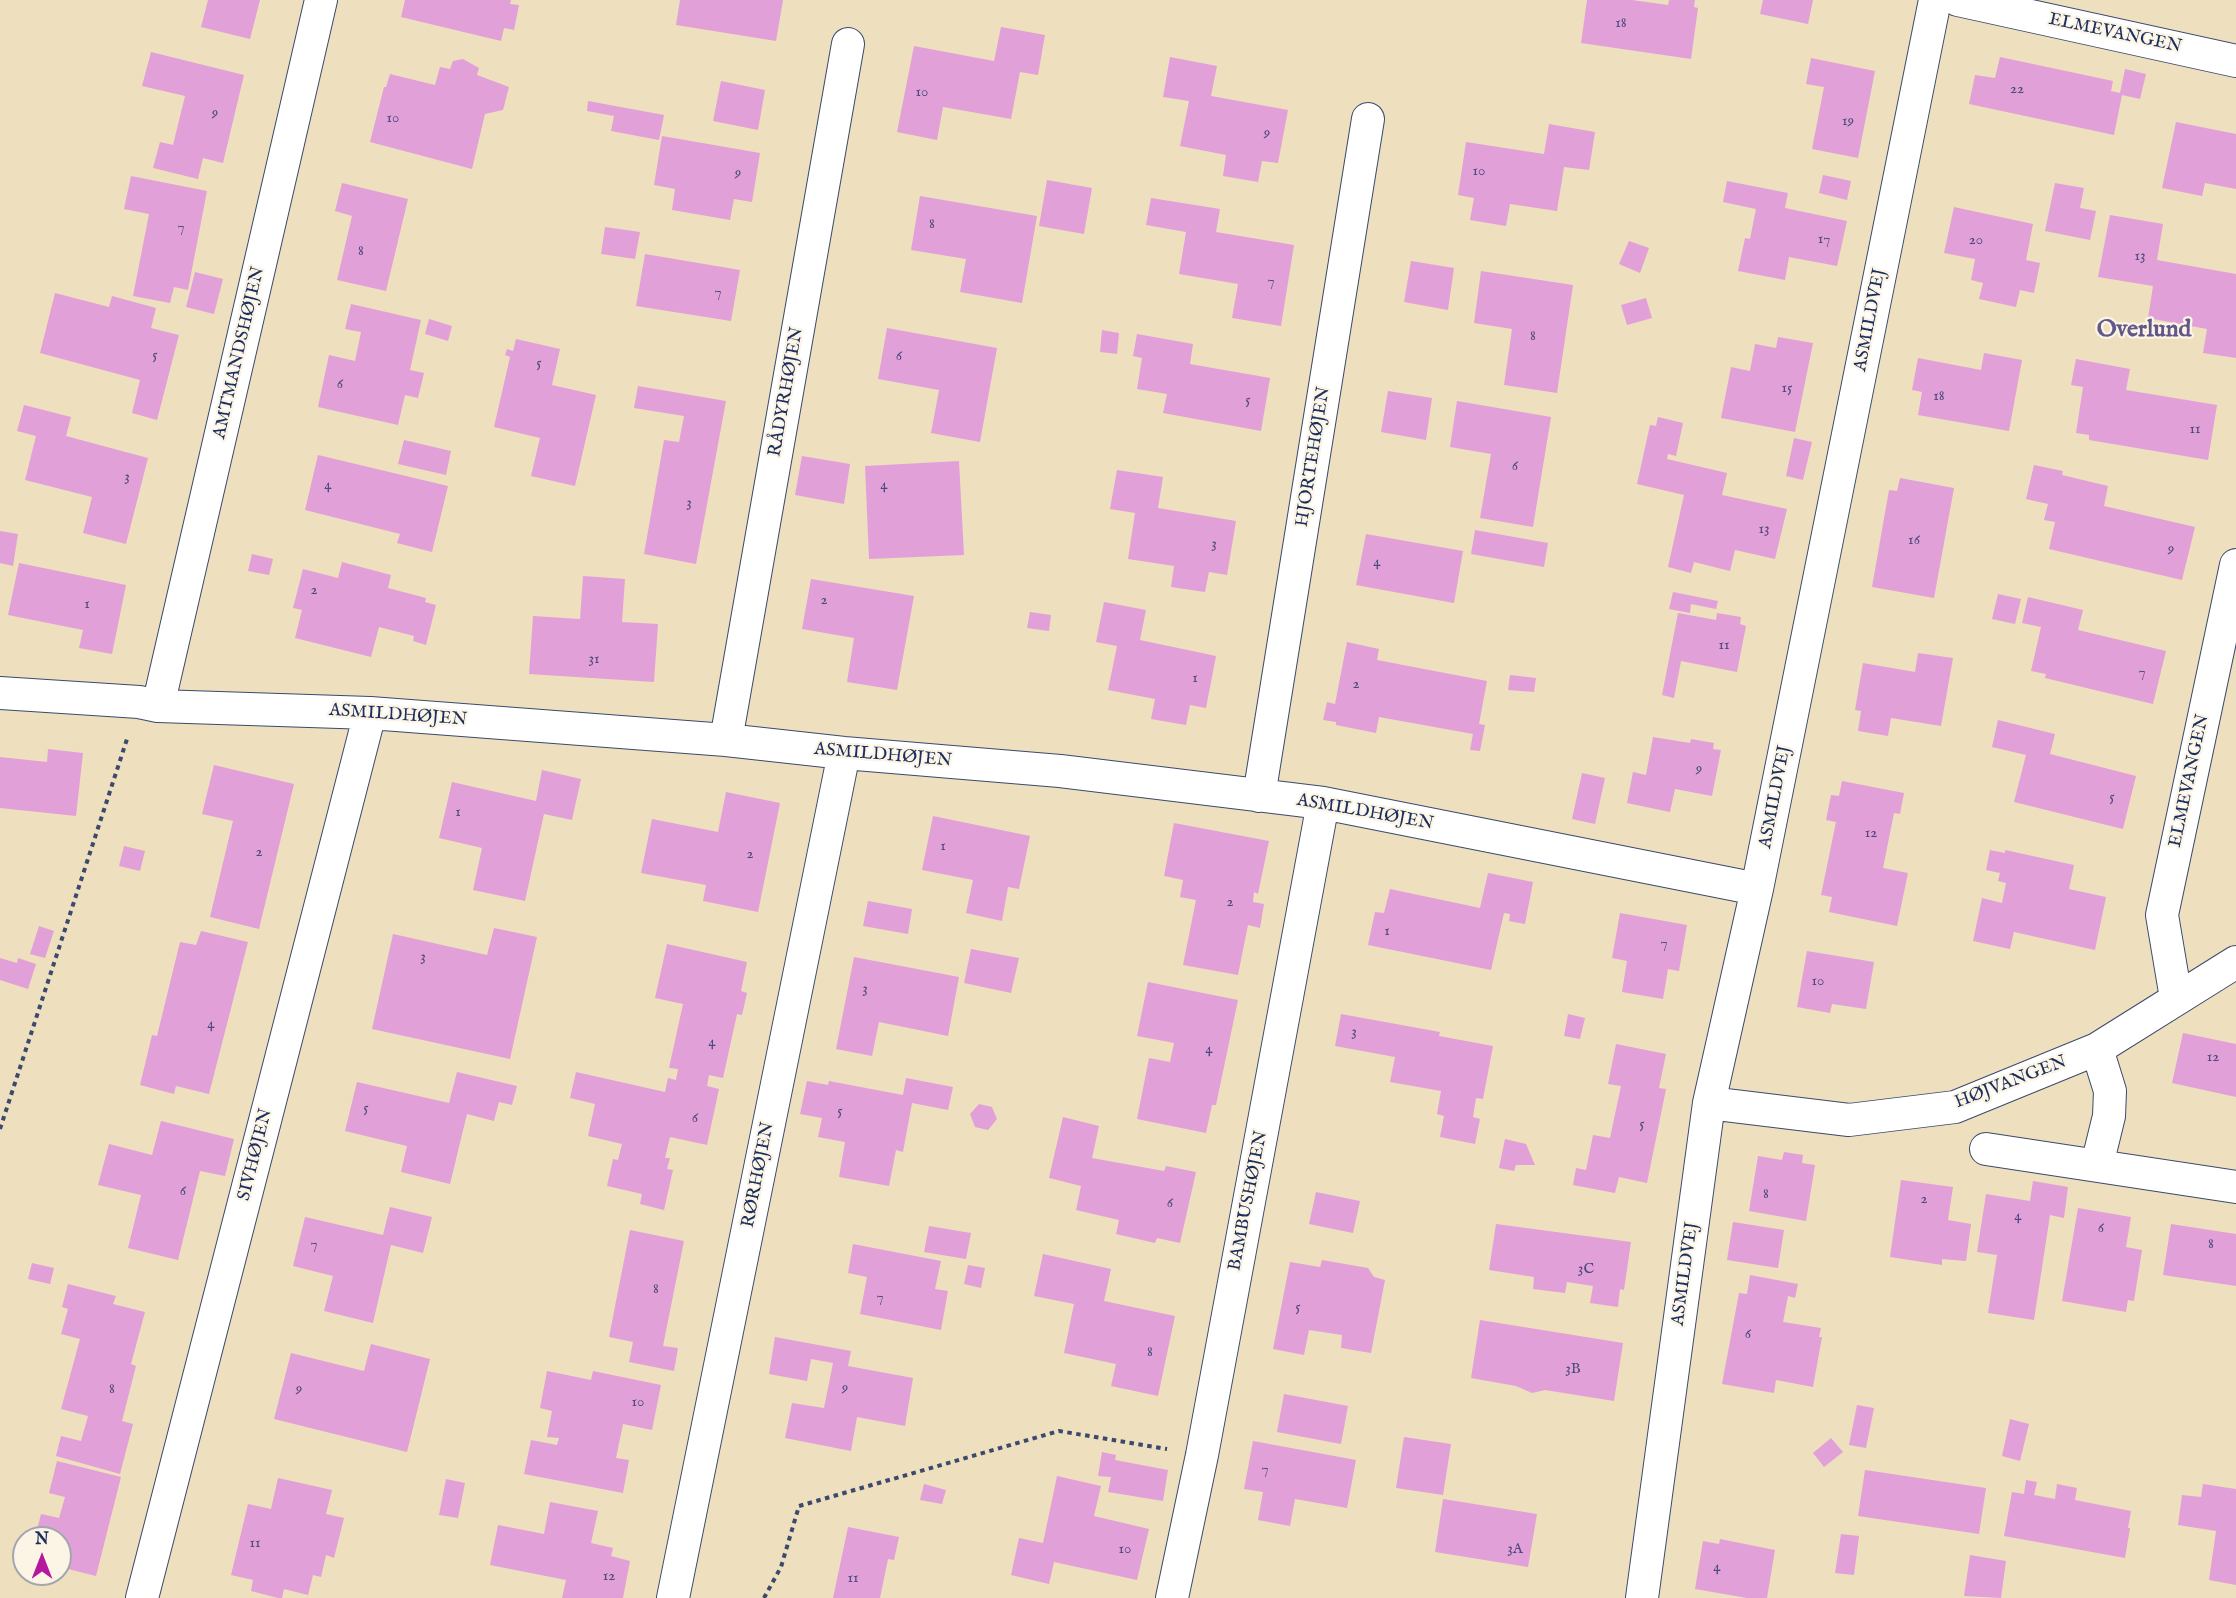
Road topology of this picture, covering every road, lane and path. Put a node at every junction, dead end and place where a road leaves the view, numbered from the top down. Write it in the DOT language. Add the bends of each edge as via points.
graph roads {
  1 [pos="321,0"];
  2 [pos="1935,0"];
  3 [pos="1958,0"];
  4 [pos="848,45"];
  5 [pos="2236,61"];
  6 [pos="1368,119"];
  7 [pos="2236,565"];
  8 [pos="0,693"];
  9 [pos="148,704"];
  10 [pos="370,713"];
  11 [pos="726,740"];
  12 [pos="844,753"];
  13 [pos="1259,796"];
  14 [pos="1323,804"];
  15 [pos="1757,889"];
  16 [pos="2236,962"];
  17 [pos="2176,998"];
  18 [pos="2097,1049"];
  19 [pos="1709,1103"];
  20 [pos="0,1129"];
  21 [pos="1986,1149"];
  22 [pos="2097,1165"];
  23 [pos="2236,1187"];
  24 [pos="1202,1455"];
  25 [pos="142,1598"];
  26 [pos="673,1598"];
  27 [pos="764,1598"];
  28 [pos="1172,1598"];
  29 [pos="1642,1598"];
  1 -- 9 [label="street, AMTMANDSHØJEN"];
  2 -- 15 [label="street, ASMILDVEJ"];
  3 -- 5 [label="street, ELMEVANGEN"];
  4 -- 11 [label="street, RÅDYRHØJEN"];
  6 -- 13 [label="street, HJORTEHØJEN"];
  7 -- 17 [label="street, ELMEVANGEN" via="2162,915"];
  8 -- 9 [label="street, ASMILDHØJEN"];
  9 -- 10 [label="street, ASMILDHØJEN"];
  9 -- 20 [label="path"];
  10 -- 11 [label="street, ASMILDHØJEN"];
  10 -- 25 [label="street, SIVHØJEN"];
  11 -- 12 [label="street, ASMILDHØJEN"];
  12 -- 13 [label="street, ASMILDHØJEN" via="1060,771"];
  12 -- 26 [label="street, RØRHØJEN"];
  13 -- 14 [label="street, ASMILDHØJEN"];
  14 -- 15 [label="street, ASMILDHØJEN"];
  14 -- 24 [label="street, BAMBUSHØJEN"];
  15 -- 19 [label="street, ASMILDVEJ"];
  16 -- 17 [label="street, HØJVANGEN"];
  17 -- 18 [label="street, HØJVANGEN"];
  18 -- 19 [label="street, HØJVANGEN" via="1955,1107 1849,1120"];
  18 -- 22 [label="street" via="2110,1091 2109,1116"];
  19 -- 29 [label="street, ASMILDVEJ"];
  21 -- 22 [label="street"];
  22 -- 23 [label="street"];
  24 -- 27 [label="path" via="1059,1431 799,1506 781,1567"];
  24 -- 28 [label="street, BAMBUSHØJEN"];
}
